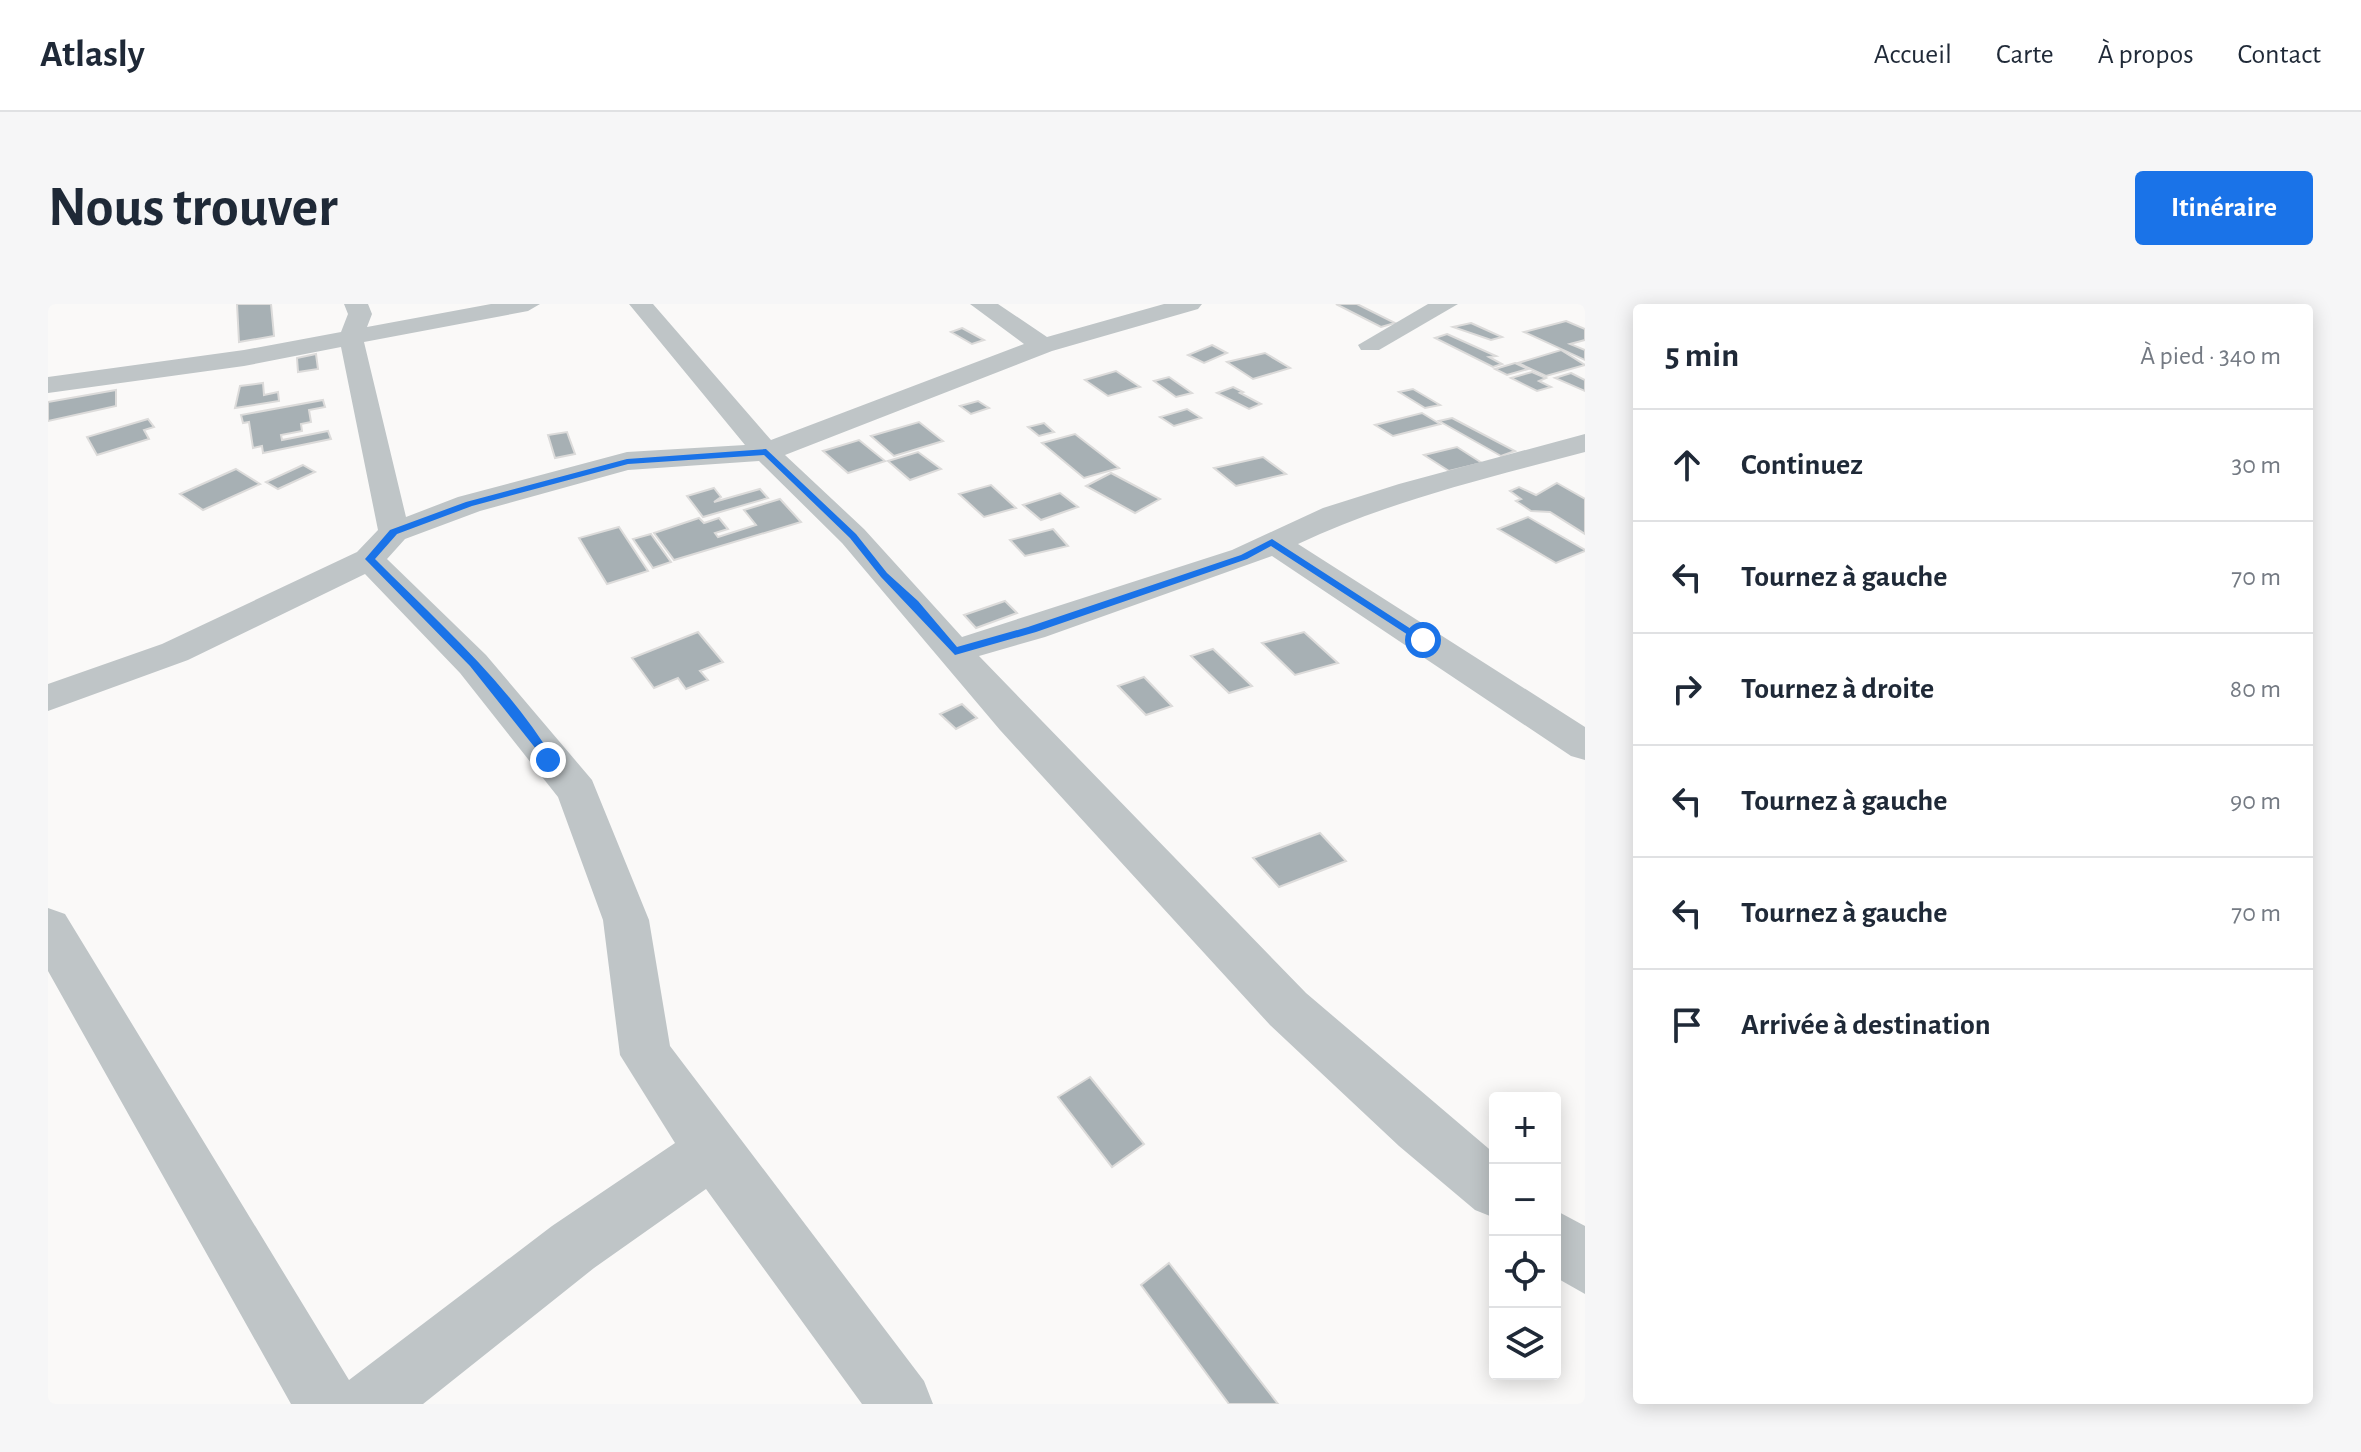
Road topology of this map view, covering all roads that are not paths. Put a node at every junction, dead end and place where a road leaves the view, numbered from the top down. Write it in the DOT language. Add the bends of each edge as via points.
graph roads {
  1 [pos="356,304"];
  2 [pos="528,304"];
  3 [pos="641,304"];
  4 [pos="982,304"];
  5 [pos="1190,304"];
  6 [pos="1446,304"];
  7 [pos="351,338"];
  8 [pos="1370,345"];
  9 [pos="1043,346"];
  10 [pos="48,385"];
  11 [pos="1585,443"];
  12 [pos="766,452"];
  13 [pos="1272,542"];
  14 [pos="382,546"];
  15 [pos="955,651"];
  16 [pos="48,698"];
  17 [pos="1585,746"];
  18 [pos="48,928"];
  19 [pos="712,1151"];
  20 [pos="1489,1185"];
  21 [pos="1561,1244"];
  22 [pos="1585,1264"];
  23 [pos="327,1404"];
  24 [pos="371,1404"];
  25 [pos="901,1404"];
  1 -- 7 [label="street" via="360,314"];
  2 -- 7 [label="street"];
  3 -- 12 [label="street"];
  4 -- 9 [label="street"];
  5 -- 9 [label="street"];
  6 -- 8 [label="street"];
  7 -- 10 [label="street"];
  7 -- 14 [label="street"];
  9 -- 12 [label="street"];
  11 -- 13 [label="street" via="1410,490"];
  12 -- 14 [label="street" via="597,467 469,504"];
  12 -- 15 [label="street" via="853,536"];
  13 -- 15 [label="street" via="1244,557"];
  13 -- 17 [label="street"];
  14 -- 16 [label="street" via="175,652"];
  14 -- 19 [label="street" via="577,791 626,920 646,1055"];
  15 -- 20 [label="street" via="1288,1009"];
  18 -- 23 [label="street"];
  19 -- 24 [label="street" via="573,1247"];
  19 -- 25 [label="street"];
  21 -- 22 [label="street"];
}
